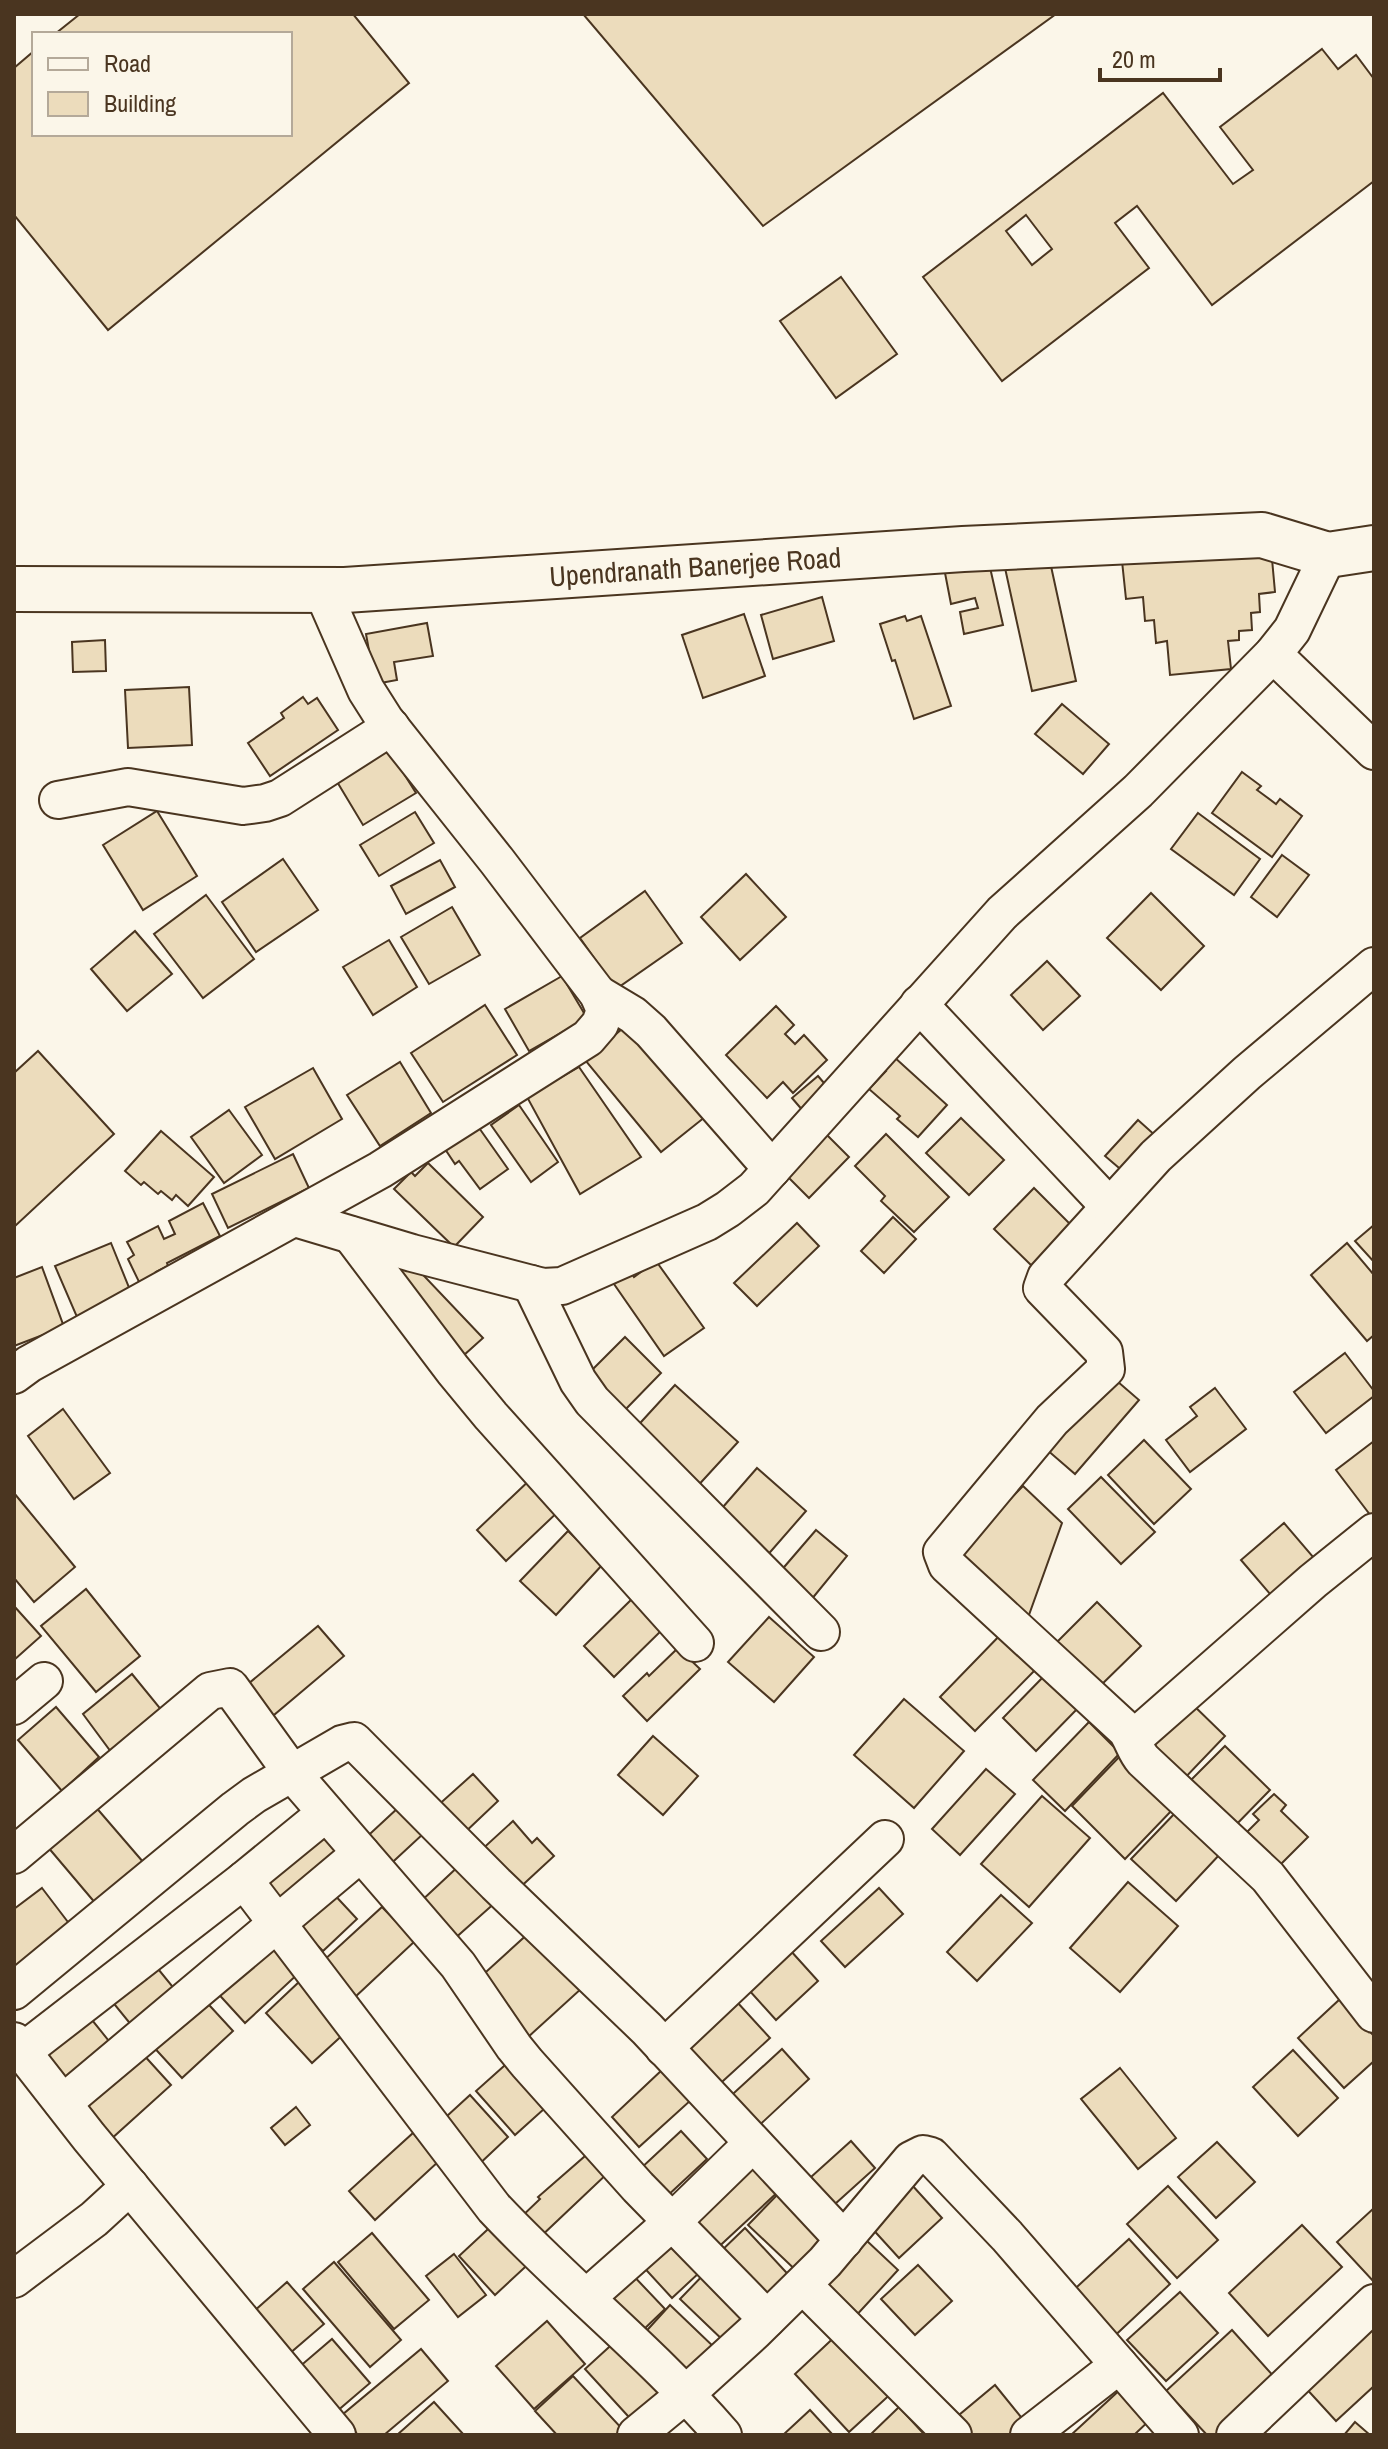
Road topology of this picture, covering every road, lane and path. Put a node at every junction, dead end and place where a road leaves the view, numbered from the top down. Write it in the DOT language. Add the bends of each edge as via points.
graph roads {
  1 [pos="1374,548"];
  2 [pos="1328,555"];
  3 [pos="14,589"];
  4 [pos="322,590"];
  5 [pos="1273,654"];
  6 [pos="391,727"];
  7 [pos="1374,751"];
  8 [pos="58,800"];
  9 [pos="1374,966"];
  10 [pos="598,994"];
  11 [pos="919,1004"];
  12 [pos="772,1169"];
  13 [pos="1109,1206"];
  14 [pos="295,1218"];
  15 [pos="351,1235"];
  16 [pos="531,1284"];
  17 [pos="14,1375"];
  18 [pos="1374,1532"];
  19 [pos="821,1632"];
  20 [pos="695,1643"];
  21 [pos="44,1681"];
  22 [pos="14,1706"];
  23 [pos="1133,1739"];
  24 [pos="292,1773"];
  25 [pos="326,1813"];
  26 [pos="885,1839"];
  27 [pos="361,1853"];
  28 [pos="14,1855"];
  29 [pos="244,1880"];
  30 [pos="277,1922"];
  31 [pos="14,1991"];
  32 [pos="1374,2014"];
  33 [pos="18,2046"];
  34 [pos="664,2048"];
  35 [pos="63,2103"];
  36 [pos="753,2143"];
  37 [pos="130,2186"];
  38 [pos="672,2222"];
  39 [pos="844,2240"];
  40 [pos="14,2279"];
  41 [pos="803,2285"];
  42 [pos="586,2298"];
  43 [pos="1374,2303"];
  44 [pos="767,2319"];
  45 [pos="1119,2365"];
  46 [pos="687,2393"];
  47 [pos="1166,2430"];
  48 [pos="337,2435"];
  49 [pos="636,2435"];
  50 [pos="723,2435"];
  51 [pos="953,2435"];
  52 [pos="1029,2435"];
  53 [pos="1235,2435"];
  1 -- 2 [label="street, Upendranath Banerjee Road"];
  2 -- 4 [label="street, Upendranath Banerjee Road" via="1262,535"];
  2 -- 5 [label="street" via="1292,630"];
  3 -- 4 [label="street, Upendranath Banerjee Road"];
  4 -- 6 [label="street" via="366,690"];
  5 -- 7 [label="street"];
  5 -- 11 [label="street" via="1138,791 1002,913"];
  6 -- 8 [label="street" via="265,803 243,806 128,787"];
  6 -- 10 [label="street"];
  9 -- 13 [label="street" via="1247,1073"];
  10 -- 12 [label="street" via="651,1031"];
  10 -- 14 [label="street" via="605,1010 588,1038"];
  11 -- 12 [label="street"];
  11 -- 13 [label="street"];
  12 -- 16 [label="street" via="754,1189 707,1222 562,1286"];
  13 -- 23 [label="street" via="1042,1283 1104,1352 1106,1369 1052,1420 942,1552 947,1565"];
  14 -- 15 [label="street"];
  14 -- 17 [label="street"];
  15 -- 16 [label="street"];
  15 -- 20 [label="street" via="491,1416"];
  16 -- 19 [label="street" via="592,1401"];
  18 -- 23 [label="street"];
  21 -- 22 [label="street"];
  23 -- 32 [label="street" via="1138,1755 1268,1877"];
  24 -- 25 [label="street"];
  24 -- 28 [label="street" via="230,1687 210,1691"];
  24 -- 31 [label="street" via="235,1809"];
  24 -- 34 [label="street" via="354,1741"];
  25 -- 27 [label="street"];
  25 -- 29 [label="street"];
  26 -- 34 [label="street"];
  27 -- 30 [label="street"];
  27 -- 38 [label="street" via="458,1965 514,2047"];
  29 -- 30 [label="street"];
  29 -- 33 [label="street"];
  30 -- 35 [label="street"];
  30 -- 42 [label="street" via="494,2208"];
  33 -- 35 [label="street"];
  34 -- 36 [label="street"];
  35 -- 37 [label="street"];
  36 -- 38 [label="street"];
  36 -- 39 [label="street"];
  37 -- 40 [label="street"];
  37 -- 48 [label="street"];
  38 -- 42 [label="street"];
  38 -- 44 [label="street"];
  39 -- 41 [label="street"];
  39 -- 45 [label="street" via="911,2160 931,2156"];
  41 -- 44 [label="street"];
  41 -- 51 [label="street"];
  42 -- 46 [label="street"];
  43 -- 53 [label="street"];
  44 -- 46 [label="street"];
  45 -- 47 [label="street"];
  45 -- 52 [label="street"];
  46 -- 49 [label="street"];
  46 -- 50 [label="street"];
}
